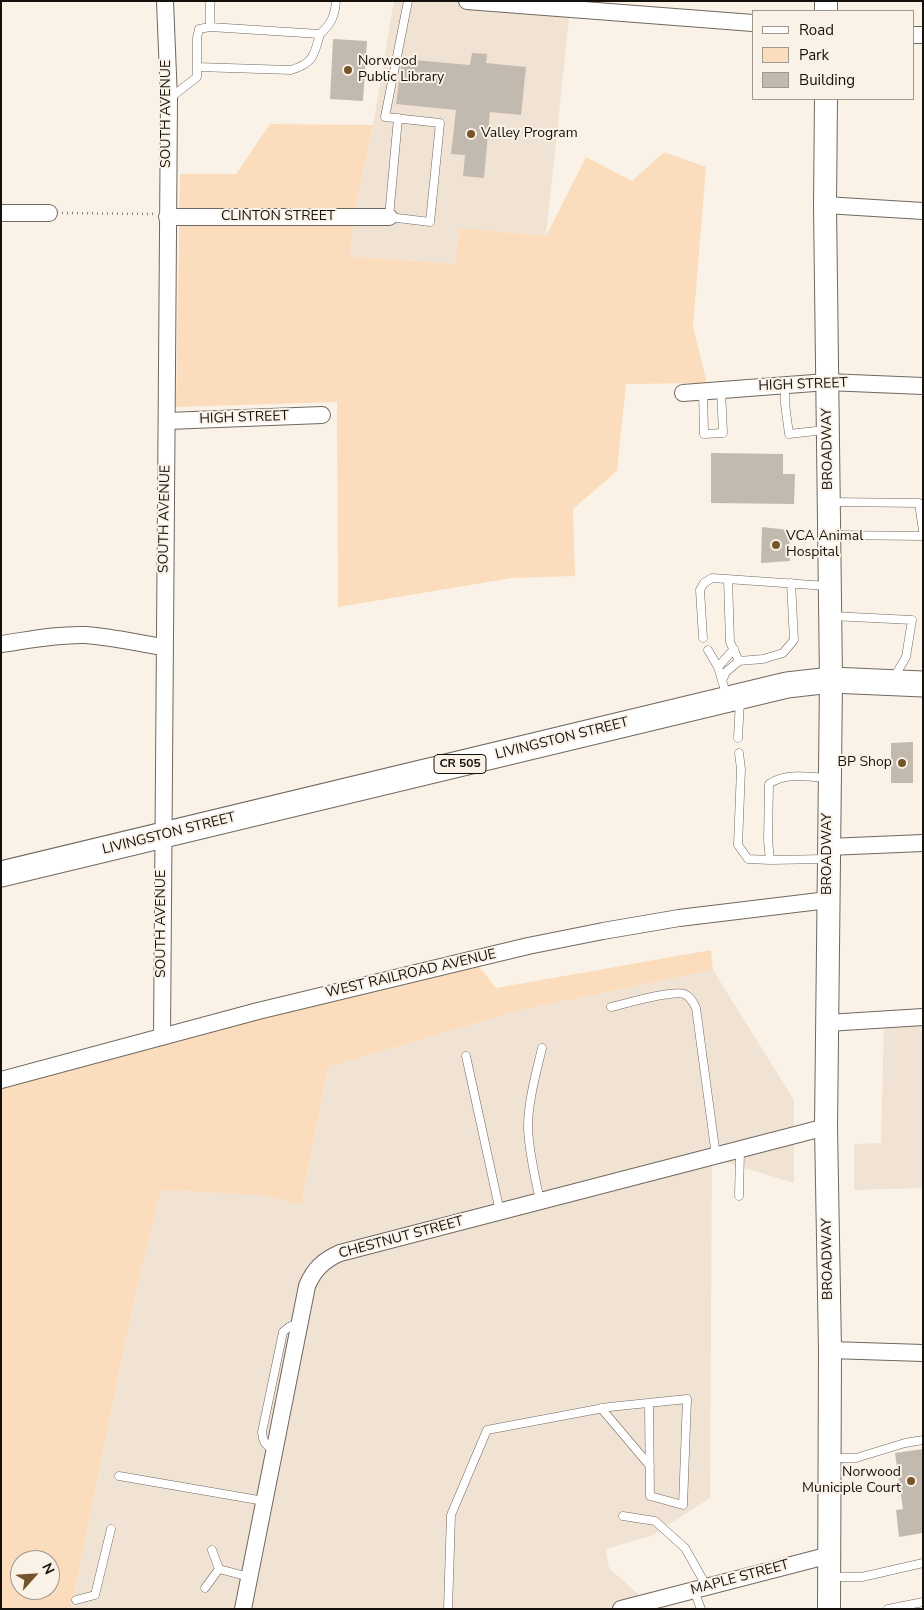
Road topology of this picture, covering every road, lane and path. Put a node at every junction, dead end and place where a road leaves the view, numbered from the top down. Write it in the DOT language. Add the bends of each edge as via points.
graph roads {
  1 [pos="165,1"];
  2 [pos="210,1"];
  3 [pos="336,1"];
  4 [pos="408,1"];
  5 [pos="466,1"];
  6 [pos="500,3"];
  7 [pos="752,23"];
  8 [pos="210,27"];
  9 [pos="320,34"];
  10 [pos="197,67"];
  11 [pos="168,99"];
  12 [pos="826,100"];
  13 [pos="398,118"];
  14 [pos="825,206"];
  15 [pos="923,212"];
  16 [pos="1,213"];
  17 [pos="49,213"];
  18 [pos="160,216"];
  19 [pos="389,218"];
  20 [pos="827,382"];
  21 [pos="785,385"];
  22 [pos="923,386"];
  23 [pos="721,390"];
  24 [pos="703,391"];
  25 [pos="683,393"];
  26 [pos="322,415"];
  27 [pos="167,421"];
  28 [pos="828,430"];
  29 [pos="828,502"];
  30 [pos="923,531"];
  31 [pos="829,535"];
  32 [pos="923,536"];
  33 [pos="728,579"];
  34 [pos="791,583"];
  35 [pos="829,586"];
  36 [pos="830,616"];
  37 [pos="703,638"];
  38 [pos="1,644"];
  39 [pos="164,647"];
  40 [pos="734,649"];
  41 [pos="708,650"];
  42 [pos="739,661"];
  43 [pos="718,667"];
  44 [pos="830,680"];
  45 [pos="891,682"];
  46 [pos="923,684"];
  47 [pos="730,692"];
  48 [pos="738,738"];
  49 [pos="739,753"];
  50 [pos="829,778"];
  51 [pos="163,836"];
  52 [pos="923,843"];
  53 [pos="828,853"];
  54 [pos="770,860"];
  55 [pos="1,874"];
  56 [pos="828,900"];
  57 [pos="611,1007"];
  58 [pos="923,1018"];
  59 [pos="827,1023"];
  60 [pos="162,1037"];
  61 [pos="542,1048"];
  62 [pos="466,1056"];
  63 [pos="1,1080"];
  64 [pos="826,1127"];
  65 [pos="740,1150"];
  66 [pos="716,1156"];
  67 [pos="739,1196"];
  68 [pos="540,1201"];
  69 [pos="500,1212"];
  70 [pos="830,1350"];
  71 [pos="923,1352"];
  72 [pos="649,1403"];
  73 [pos="600,1408"];
  74 [pos="923,1440"];
  75 [pos="830,1458"];
  76 [pos="650,1466"];
  77 [pos="119,1476"];
  78 [pos="264,1501"];
  79 [pos="623,1516"];
  80 [pos="111,1529"];
  81 [pos="212,1550"];
  82 [pos="830,1555"];
  83 [pos="923,1563"];
  84 [pos="219,1568"];
  85 [pos="249,1577"];
  86 [pos="829,1577"];
  87 [pos="205,1588"];
  88 [pos="700,1589"];
  89 [pos="76,1600"];
  90 [pos="923,1602"];
  91 [pos="243,1609"];
  92 [pos="448,1609"];
  93 [pos="621,1609"];
  94 [pos="701,1609"];
  95 [pos="829,1609"];
  96 [pos="888,1609"];
  1 -- 11 [label="street, SOUTH AVENUE"];
  2 -- 8 [label="lane"];
  3 -- 9 [label="lane" via="335,16"];
  4 -- 13 [label="lane" via="385,117"];
  5 -- 6 [label="street"];
  6 -- 7 [label="street"];
  8 -- 9 [label="lane"];
  8 -- 10 [label="lane" via="199,29"];
  9 -- 10 [label="lane" via="314,56 305,66 291,70"];
  10 -- 11 [label="lane" via="197,77"];
  11 -- 18 [label="street, SOUTH AVENUE"];
  12 -- 14 [label="street, BROADWAY"];
  13 -- 19 [label="lane"];
  13 -- 19 [label="lane" via="440,123 430,222"];
  14 -- 15 [label="street"];
  14 -- 20 [label="street, BROADWAY"];
  16 -- 17 [label="street"];
  17 -- 18 [label="path"];
  18 -- 19 [label="street, CLINTON STREET"];
  18 -- 27 [label="street, SOUTH AVENUE"];
  20 -- 21 [label="street, HIGH STREET"];
  20 -- 22 [label="street, HIGH STREET"];
  20 -- 28 [label="street, BROADWAY"];
  21 -- 23 [label="street, HIGH STREET"];
  21 -- 28 [label="lane" via="789,434"];
  23 -- 24 [label="street, HIGH STREET"];
  23 -- 24 [label="lane" via="723,433 704,434"];
  24 -- 25 [label="street, HIGH STREET"];
  26 -- 27 [label="street, HIGH STREET"];
  27 -- 39 [label="street, SOUTH AVENUE"];
  28 -- 29 [label="street, BROADWAY"];
  29 -- 30 [label="lane" via="919,503"];
  29 -- 31 [label="street, BROADWAY"];
  31 -- 32 [label="lane"];
  31 -- 35 [label="street, BROADWAY"];
  33 -- 34 [label="lane"];
  33 -- 37 [label="lane" via="712,578 700,590"];
  33 -- 40 [label="lane" via="730,642"];
  34 -- 35 [label="lane"];
  34 -- 42 [label="lane" via="794,640 783,653"];
  35 -- 36 [label="street, BROADWAY"];
  36 -- 44 [label="street, BROADWAY"];
  36 -- 45 [label="lane" via="912,620 906,657"];
  38 -- 39 [label="street" via="86,635"];
  39 -- 51 [label="street, SOUTH AVENUE"];
  40 -- 42 [label="lane"];
  40 -- 43 [label="lane"];
  41 -- 43 [label="lane"];
  42 -- 47 [label="lane" via="726,672"];
  43 -- 47 [label="lane"];
  44 -- 45 [label="main road, LIVINGSTON STREET / CR 505"];
  44 -- 47 [label="main road, LIVINGSTON STREET / CR 505"];
  44 -- 50 [label="street, BROADWAY"];
  45 -- 46 [label="main road, LIVINGSTON STREET / CR 505"];
  47 -- 48 [label="lane"];
  47 -- 51 [label="main road, LIVINGSTON STREET / CR 505"];
  49 -- 54 [label="lane" via="738,845 748,859"];
  50 -- 53 [label="street, BROADWAY"];
  50 -- 54 [label="lane" via="786,776 769,784"];
  51 -- 55 [label="main road, LIVINGSTON STREET / CR 505"];
  51 -- 60 [label="street, SOUTH AVENUE"];
  52 -- 53 [label="street"];
  53 -- 54 [label="lane"];
  53 -- 56 [label="street, BROADWAY"];
  56 -- 59 [label="street, BROADWAY"];
  56 -- 60 [label="street, WEST RAILROAD AVENUE" via="679,918 528,946 368,983"];
  57 -- 66 [label="lane" via="672,994 683,994 692,999 696,1008"];
  58 -- 59 [label="street"];
  59 -- 64 [label="street, BROADWAY"];
  60 -- 63 [label="street, WEST RAILROAD AVENUE"];
  61 -- 68 [label="lane" via="528,1127"];
  62 -- 69 [label="lane"];
  64 -- 65 [label="street, CHESTNUT STREET"];
  64 -- 70 [label="street, BROADWAY"];
  65 -- 66 [label="street, CHESTNUT STREET"];
  65 -- 67 [label="lane"];
  66 -- 68 [label="street, CHESTNUT STREET"];
  68 -- 69 [label="street, CHESTNUT STREET"];
  69 -- 78 [label="street, CHESTNUT STREET" via="340,1253 320,1265 309,1280"];
  70 -- 71 [label="street"];
  70 -- 75 [label="street, BROADWAY"];
  72 -- 73 [label="lane"];
  72 -- 76 [label="lane"];
  72 -- 76 [label="lane" via="687,1400 684,1505 650,1496"];
  73 -- 76 [label="lane"];
  73 -- 92 [label="lane" via="487,1430 451,1516"];
  74 -- 75 [label="lane" via="856,1458"];
  75 -- 82 [label="street, BROADWAY"];
  77 -- 78 [label="lane"];
  78 -- 85 [label="street, CHESTNUT STREET"];
  79 -- 88 [label="lane" via="655,1522 685,1548"];
  80 -- 89 [label="lane" via="95,1595"];
  81 -- 84 [label="lane"];
  82 -- 86 [label="street, BROADWAY"];
  82 -- 88 [label="street, MAPLE STREET"];
  83 -- 86 [label="lane" via="862,1577"];
  84 -- 85 [label="lane"];
  84 -- 87 [label="lane"];
  85 -- 91 [label="street, CHESTNUT STREET"];
  86 -- 95 [label="street, BROADWAY"];
  88 -- 93 [label="street, MAPLE STREET"];
  88 -- 94 [label="lane"];
  90 -- 96 [label="lane"];
}
